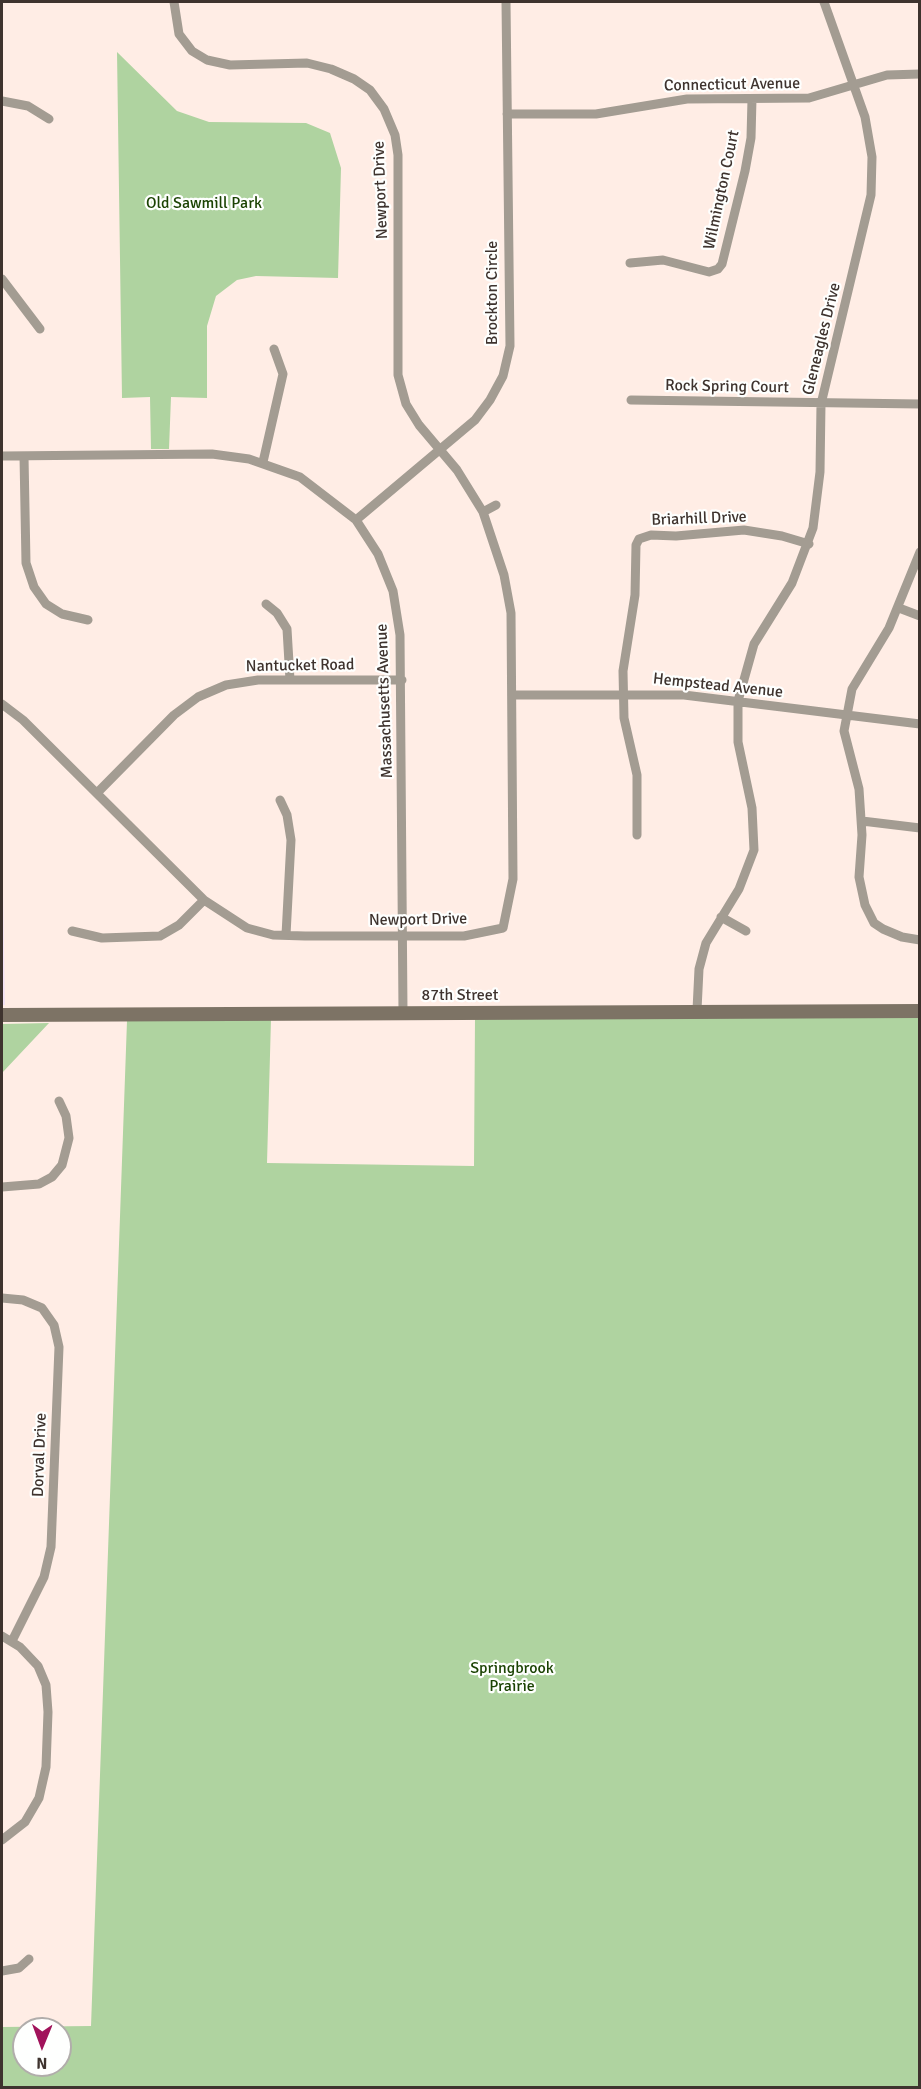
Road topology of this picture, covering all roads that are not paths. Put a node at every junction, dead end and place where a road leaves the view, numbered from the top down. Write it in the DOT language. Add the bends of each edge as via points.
graph roads {
  1 [pos="174,2"];
  2 [pos="506,2"];
  3 [pos="824,2"];
  4 [pos="920,74"];
  5 [pos="855,85"];
  6 [pos="752,99"];
  7 [pos="2,101"];
  8 [pos="507,114"];
  9 [pos="49,119"];
  10 [pos="630,263"];
  11 [pos="2,279"];
  12 [pos="40,329"];
  13 [pos="273,349"];
  14 [pos="631,400"];
  15 [pos="920,404"];
  16 [pos="821,405"];
  17 [pos="440,450"];
  18 [pos="2,456"];
  19 [pos="24,456"];
  20 [pos="263,462"];
  21 [pos="496,505"];
  22 [pos="483,512"];
  23 [pos="356,520"];
  24 [pos="808,544"];
  25 [pos="920,552"];
  26 [pos="266,604"];
  27 [pos="899,608"];
  28 [pos="920,616"];
  29 [pos="88,620"];
  30 [pos="290,680"];
  31 [pos="402,680"];
  32 [pos="624,694"];
  33 [pos="513,695"];
  34 [pos="738,701"];
  35 [pos="2,704"];
  36 [pos="845,714"];
  37 [pos="920,724"];
  38 [pos="97,794"];
  39 [pos="280,800"];
  40 [pos="862,821"];
  41 [pos="920,828"];
  42 [pos="637,836"];
  43 [pos="204,900"];
  44 [pos="722,917"];
  45 [pos="72,931"];
  46 [pos="746,931"];
  47 [pos="286,935"];
  48 [pos="403,936"];
  49 [pos="920,940"];
  50 [pos="697,1011"];
  51 [pos="920,1011"];
  52 [pos="404,1012"];
  53 [pos="2,1015"];
  54 [pos="59,1101"];
  55 [pos="2,1187"];
  56 [pos="2,1298"];
  57 [pos="2,1636"];
  58 [pos="12,1641"];
  59 [pos="2,1840"];
  60 [pos="29,1959"];
  61 [pos="2,1971"];
  1 -- 17 [label="street, Newport Drive" via="179,34 192,51 207,60 230,65 307,63 331,69 370,90 384,109 395,135 398,156 398,375 406,405"];
  2 -- 8 [label="street, Brockton Circle"];
  3 -- 5 [label="street, Gleneagles Drive"];
  4 -- 5 [label="street, Connecticut Avenue" via="887,75"];
  5 -- 6 [label="street, Connecticut Avenue" via="820,97"];
  5 -- 16 [label="street, Gleneagles Drive" via="870,142 871,195"];
  6 -- 8 [label="street, Connecticut Avenue" via="668,101 596,114"];
  6 -- 10 [label="street, Wilmington Court" via="751,138 722,264 709,272 663,260"];
  7 -- 9 [label="street" via="28,106"];
  8 -- 17 [label="street, Brockton Circle" via="510,346 490,400 475,420"];
  11 -- 12 [label="street"];
  13 -- 20 [label="street" via="283,374"];
  14 -- 16 [label="street, Rock Spring Court"];
  15 -- 16 [label="street, Rock Spring Court"];
  16 -- 24 [label="street, Gleneagles Drive" via="819,491"];
  17 -- 22 [label="street, Newport Drive"];
  17 -- 23 [label="street, Brockton Circle"];
  18 -- 19 [label="street, Massachusetts Avenue"];
  19 -- 20 [label="street, Massachusetts Avenue" via="212,454"];
  19 -- 29 [label="street" via="26,563 34,587 46,604 62,614"];
  20 -- 23 [label="street, Massachusetts Avenue" via="312,484"];
  21 -- 22 [label="street"];
  22 -- 33 [label="street, Newport Drive" via="504,575 511,613"];
  23 -- 31 [label="street, Massachusetts Avenue" via="378,554 393,591"];
  24 -- 32 [label="street, Briarhill Drive" via="744,530 639,539 635,595 624,656"];
  24 -- 34 [label="street, Gleneagles Drive" via="784,598 754,644"];
  25 -- 27 [label="street"];
  26 -- 30 [label="street" via="278,613 287,629"];
  27 -- 28 [label="street"];
  27 -- 36 [label="street" via="852,689"];
  30 -- 31 [label="street, Nantucket Road"];
  30 -- 38 [label="street, Nantucket Road" via="226,685 198,697"];
  31 -- 48 [label="street, Massachusetts Avenue"];
  32 -- 33 [label="street, Hempstead Avenue"];
  32 -- 34 [label="street, Hempstead Avenue"];
  32 -- 42 [label="street" via="624,718 637,775"];
  33 -- 48 [label="street, Newport Drive" via="513,879 503,928 464,936"];
  34 -- 36 [label="street, Hempstead Avenue"];
  34 -- 44 [label="street, Gleneagles Drive" via="738,742 752,808 754,849 739,889"];
  35 -- 38 [label="street, Newport Drive"];
  36 -- 37 [label="street, Hempstead Avenue"];
  36 -- 40 [label="street" via="844,731 859,789"];
  38 -- 43 [label="street, Newport Drive"];
  39 -- 47 [label="street" via="288,815 291,840"];
  40 -- 41 [label="street"];
  40 -- 49 [label="street" via="859,877 870,916 883,929"];
  43 -- 45 [label="street" via="179,925 160,936 102,938"];
  43 -- 47 [label="street, Newport Drive" via="247,928"];
  44 -- 46 [label="street"];
  44 -- 50 [label="street, Gleneagles Drive" via="706,943 699,969"];
  47 -- 48 [label="street, Newport Drive"];
  48 -- 52 [label="street, Massachusetts Avenue"];
  50 -- 51 [label="street, 87th Street"];
  50 -- 52 [label="street, 87th Street"];
  52 -- 53 [label="street, 87th Street"];
  54 -- 55 [label="street" via="69,1138 58,1171 39,1184"];
  56 -- 58 [label="street, Dorval Drive" via="32,1302 42,1308 54,1325 59,1347 51,1547 44,1577"];
  57 -- 58 [label="street"];
  58 -- 59 [label="street" via="38,1665 46,1685 46,1767 31,1815"];
  60 -- 61 [label="street" via="19,1968"];
}
